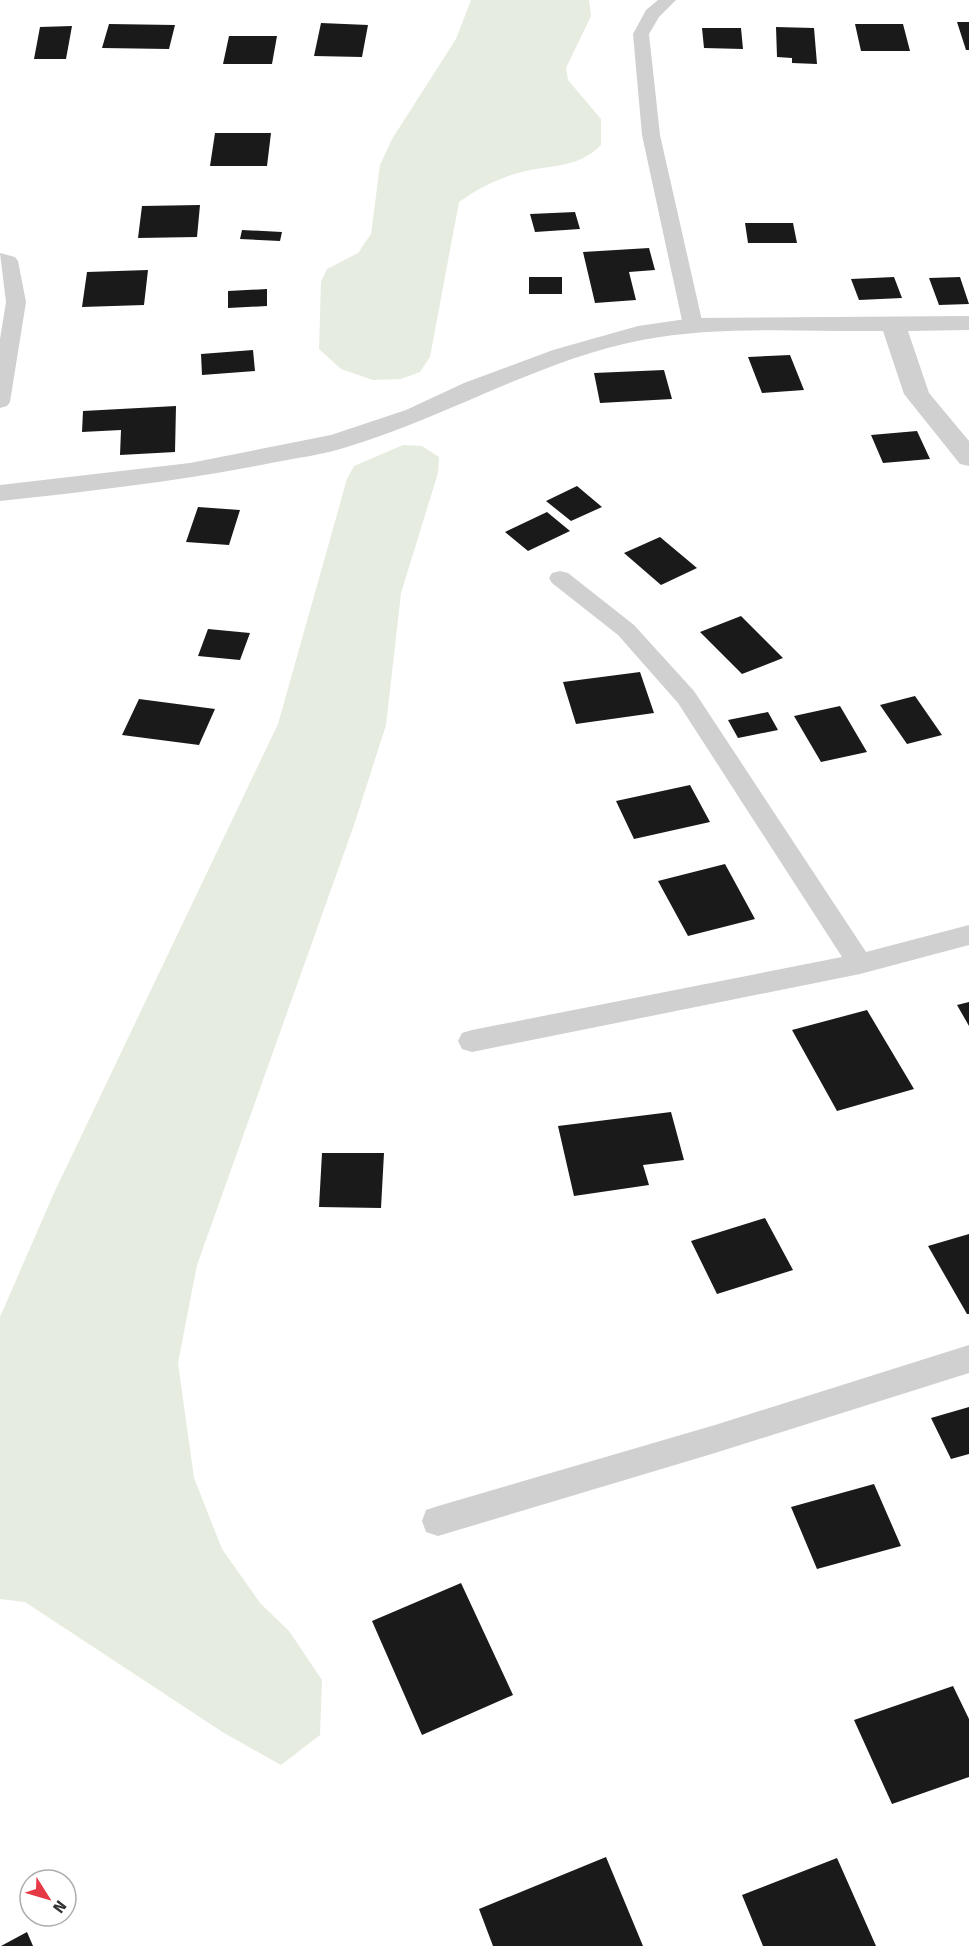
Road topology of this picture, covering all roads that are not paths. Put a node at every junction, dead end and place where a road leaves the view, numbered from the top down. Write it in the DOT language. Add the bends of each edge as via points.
graph roads {
  1 [pos="668,0"];
  2 [pos="0,259"];
  3 [pos="969,323"];
  4 [pos="893,324"];
  5 [pos="693,325"];
  6 [pos="0,402"];
  7 [pos="969,458"];
  8 [pos="0,493"];
  9 [pos="560,578"];
  10 [pos="969,935"];
  11 [pos="860,964"];
  12 [pos="472,1041"];
  13 [pos="969,1359"];
  14 [pos="438,1521"];
  1 -- 5 [label="lane" via="652,14 641,34 651,135"];
  2 -- 6 [label="lane" via="8,261 16,302"];
  3 -- 4 [label="street"];
  4 -- 5 [label="street"];
  4 -- 7 [label="street" via="917,394"];
  5 -- 8 [label="street" via="638,333 562,355 473,388 415,416 337,442 190,471"];
  9 -- 11 [label="lane" via="626,630 687,697"];
  10 -- 11 [label="lane"];
  11 -- 12 [label="lane"];
  13 -- 14 [label="lane"];
}
